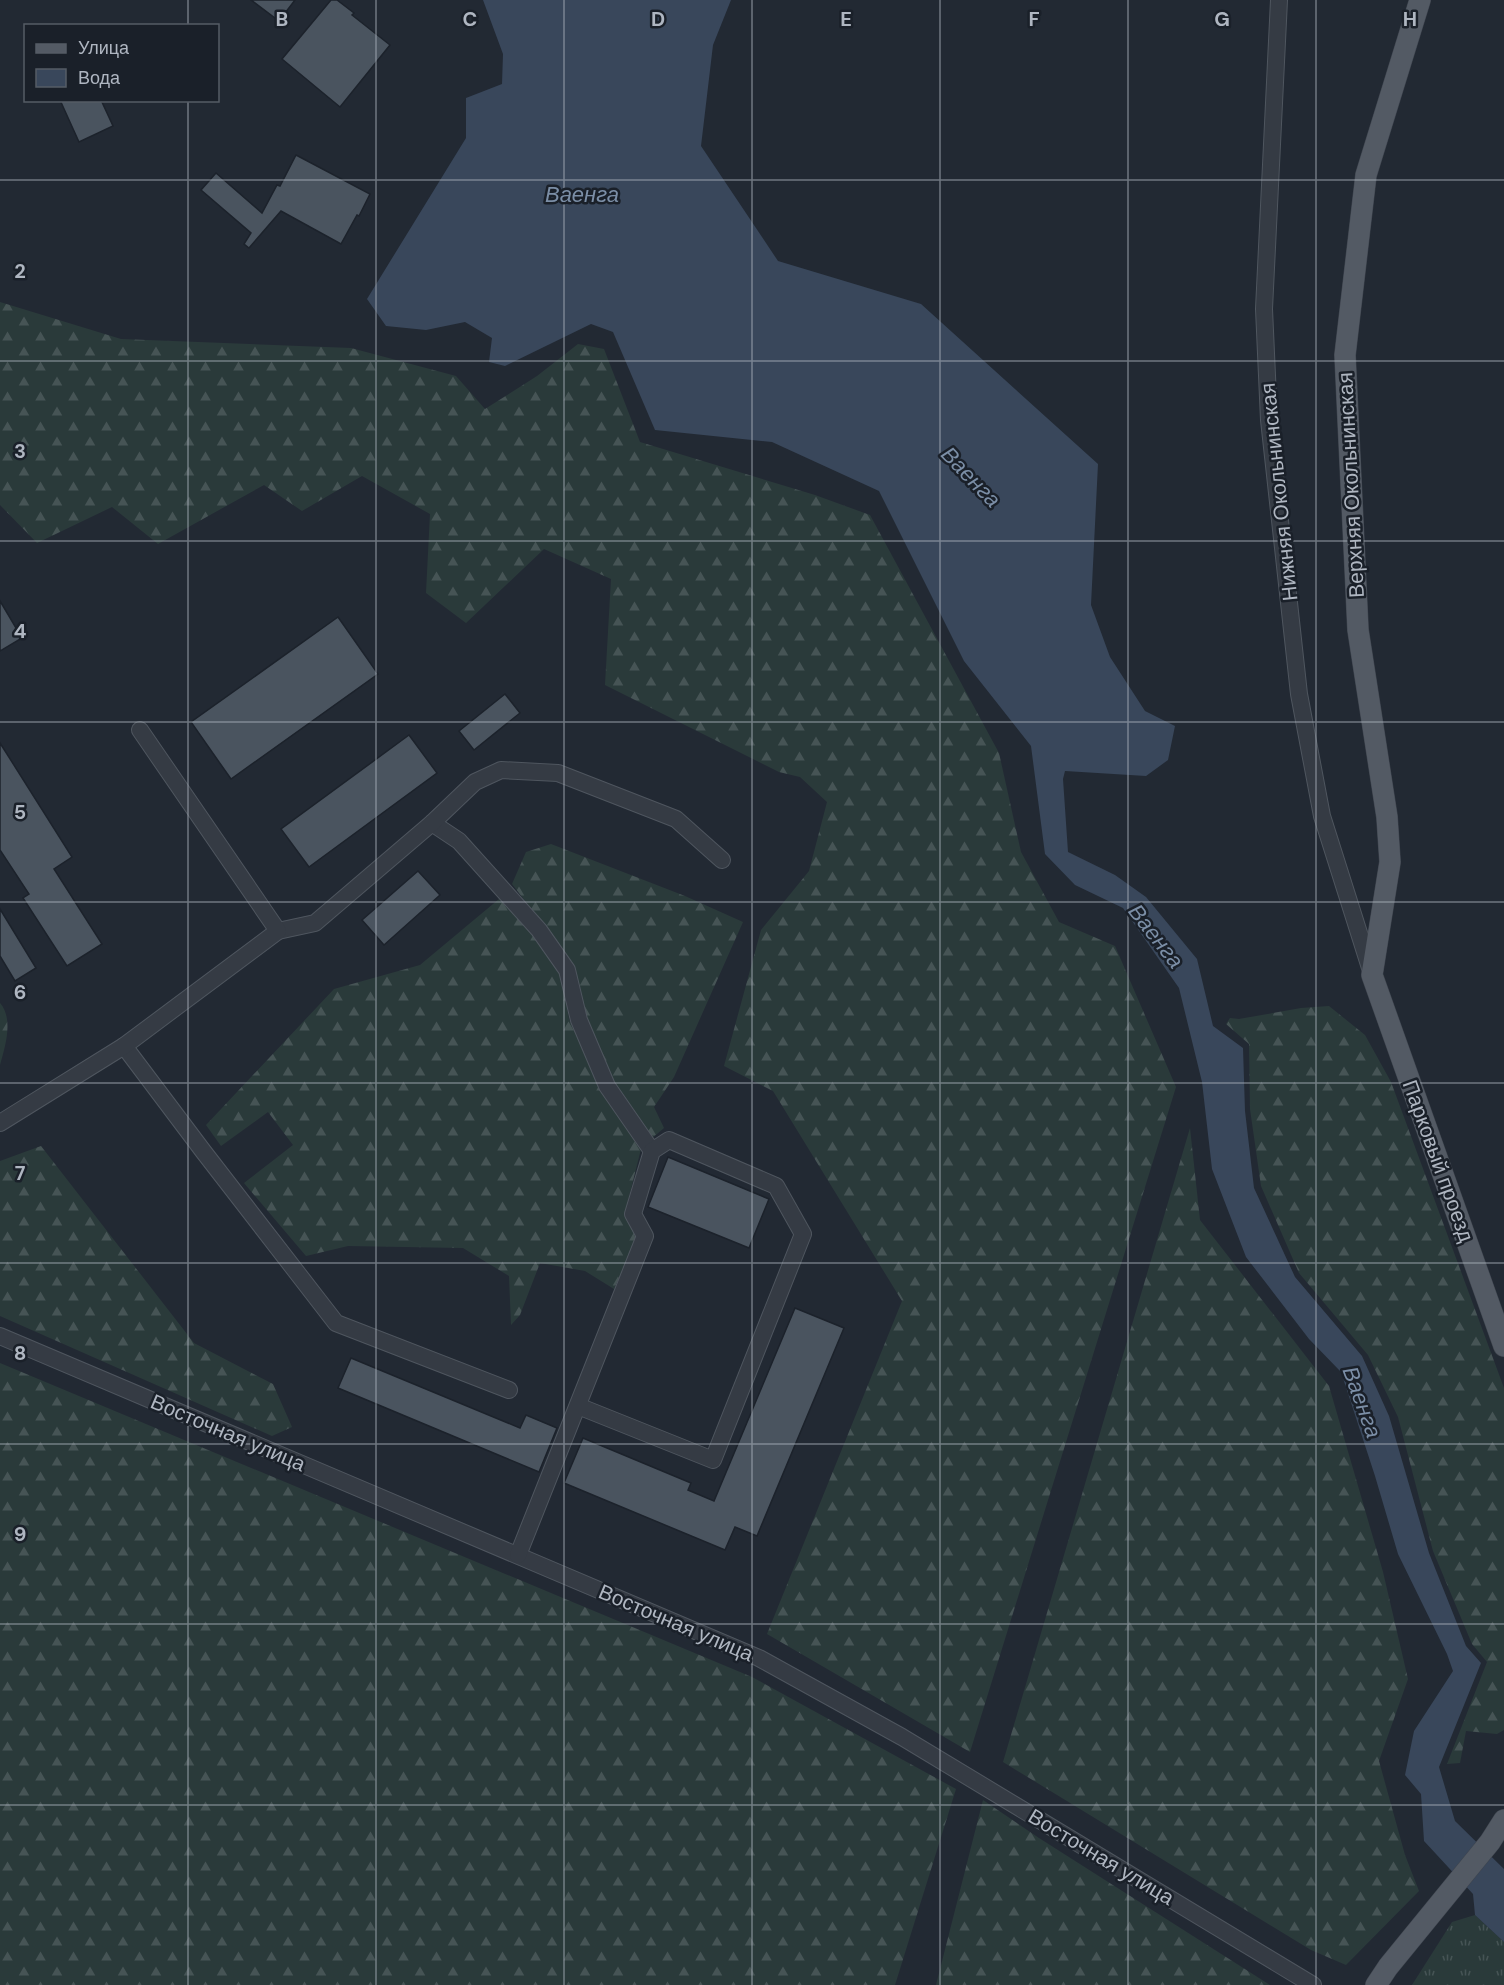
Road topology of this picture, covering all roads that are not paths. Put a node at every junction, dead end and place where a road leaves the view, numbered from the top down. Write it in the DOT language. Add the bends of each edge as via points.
graph roads {
  1 [pos="1279,0"];
  2 [pos="1420,0"];
  3 [pos="140,730"];
  4 [pos="432,823"];
  5 [pos="722,860"];
  6 [pos="278,931"];
  7 [pos="1372,975"];
  8 [pos="124,1046"];
  9 [pos="0,1123"];
  10 [pos="651,1150"];
  11 [pos="0,1336"];
  12 [pos="1504,1346"];
  13 [pos="509,1390"];
  14 [pos="578,1406"];
  15 [pos="518,1555"];
  16 [pos="1504,1820"];
  17 [pos="1313,1985"];
  18 [pos="1376,1985"];
  1 -- 7 [label="street, Нижняя Окольнинская" via="1264,309 1269,420 1299,694 1322,816"];
  2 -- 7 [label="main road, Верхняя Окольнинская" via="1366,175 1345,355 1358,630 1387,817 1390,862"];
  3 -- 6 [label="street"];
  4 -- 5 [label="street" via="475,782 501,770 558,773 676,819"];
  4 -- 6 [label="street" via="315,923"];
  4 -- 10 [label="street" via="459,841 539,930 567,969 579,1020 608,1086"];
  6 -- 8 [label="street"];
  7 -- 12 [label="main road, Парковый проезд"];
  8 -- 9 [label="street"];
  8 -- 13 [label="street" via="336,1323"];
  10 -- 14 [label="street" via="633,1214 645,1236"];
  10 -- 14 [label="street" via="669,1140 777,1186 803,1233 713,1460"];
  11 -- 15 [label="street, Восточная улица"];
  14 -- 15 [label="street"];
  15 -- 17 [label="street, Восточная улица" via="759,1658 902,1737"];
  16 -- 18 [label="main road"];
}
